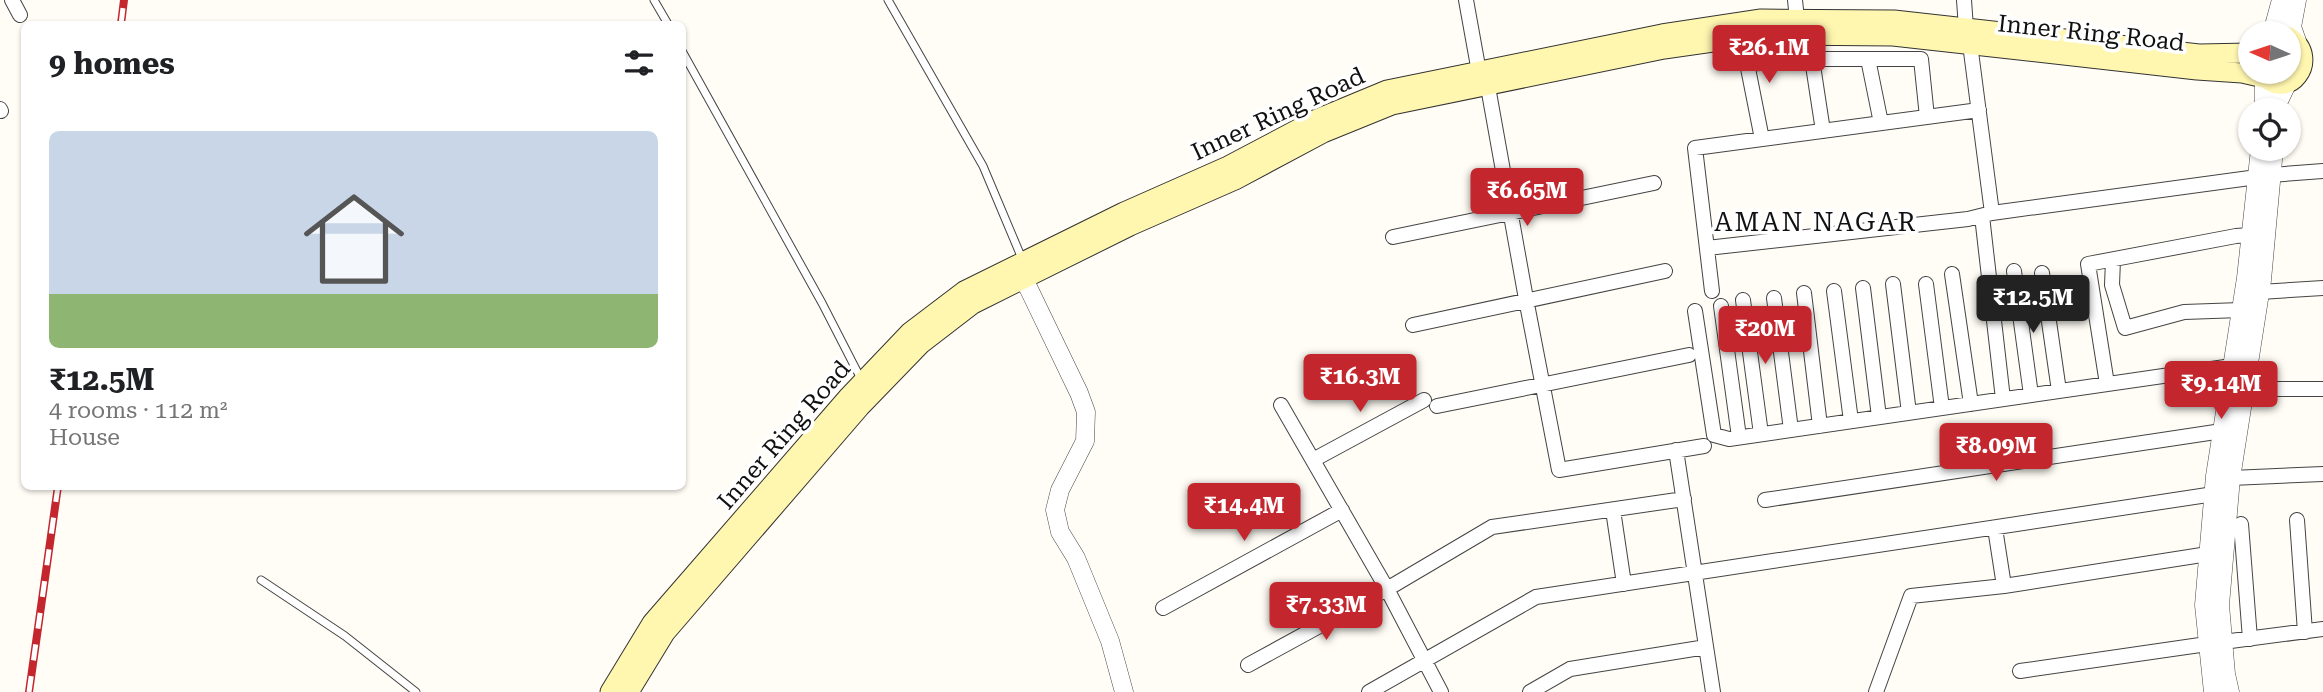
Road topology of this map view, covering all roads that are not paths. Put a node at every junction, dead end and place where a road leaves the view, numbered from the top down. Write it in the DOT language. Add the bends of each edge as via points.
graph roads {
  1 [pos="12,0"];
  2 [pos="654,0"];
  3 [pos="888,0"];
  4 [pos="1466,0"];
  5 [pos="1964,0"];
  6 [pos="2281,0"];
  7 [pos="2297,0"];
  8 [pos="1796,10"];
  9 [pos="20,15"];
  10 [pos="666,21"];
  11 [pos="2275,21"];
  12 [pos="2293,21"];
  13 [pos="1968,36"];
  14 [pos="1742,38"];
  15 [pos="2301,43"];
  16 [pos="2238,53"];
  17 [pos="686,58"];
  18 [pos="1868,58"];
  19 [pos="1812,59"];
  20 [pos="1747,64"];
  21 [pos="2314,70"];
  22 [pos="2238,73"];
  23 [pos="1484,79"];
  24 [pos="1979,110"];
  25 [pos="1927,117"];
  26 [pos="1881,123"];
  27 [pos="1823,131"];
  28 [pos="1762,139"];
  29 [pos="2262,161"];
  30 [pos="2270,161"];
  31 [pos="2323,171"];
  32 [pos="2264,176"];
  33 [pos="1654,183"];
  34 [pos="1511,214"];
  35 [pos="1987,215"];
  36 [pos="2250,235"];
  37 [pos="1393,237"];
  38 [pos="1707,248"];
  39 [pos="2113,260"];
  40 [pos="1023,270"];
  41 [pos="1665,271"];
  42 [pos="2014,271"];
  43 [pos="1952,274"];
  44 [pos="2042,274"];
  45 [pos="1893,284"];
  46 [pos="1926,284"];
  47 [pos="1863,288"];
  48 [pos="2323,288"];
  49 [pos="1712,291"];
  50 [pos="1834,291"];
  51 [pos="2260,292"];
  52 [pos="1804,293"];
  53 [pos="1774,298"];
  54 [pos="1526,299"];
  55 [pos="1743,300"];
  56 [pos="1721,306"];
  57 [pos="2241,310"];
  58 [pos="1695,312"];
  59 [pos="1413,325"];
  60 [pos="1689,355"];
  61 [pos="2232,366"];
  62 [pos="863,382"];
  63 [pos="1542,383"];
  64 [pos="2107,384"];
  65 [pos="2245,389"];
  66 [pos="2323,389"];
  67 [pos="2059,391"];
  68 [pos="2031,395"];
  69 [pos="2003,399"];
  70 [pos="1971,404"];
  71 [pos="1281,405"];
  72 [pos="1942,408"];
  73 [pos="1909,413"];
  74 [pos="1879,417"];
  75 [pos="1852,421"];
  76 [pos="1820,426"];
  77 [pos="1791,430"];
  78 [pos="2222,431"];
  79 [pos="1760,434"];
  80 [pos="1739,437"];
  81 [pos="1704,446"];
  82 [pos="1676,450"];
  83 [pos="1313,460"];
  84 [pos="2323,474"];
  85 [pos="2231,478"];
  86 [pos="2214,494"];
  87 [pos="1684,499"];
  88 [pos="1765,500"];
  89 [pos="1342,510"];
  90 [pos="1613,510"];
  91 [pos="2298,520"];
  92 [pos="2241,524"];
  93 [pos="1995,528"];
  94 [pos="2208,554"];
  95 [pos="1696,573"];
  96 [pos="261,580"];
  97 [pos="1624,584"];
  98 [pos="2004,586"];
  99 [pos="1387,589"];
  100 [pos="1163,607"];
  101 [pos="2323,629"];
  102 [pos="2305,632"];
  103 [pos="2250,639"];
  104 [pos="2215,643"];
  105 [pos="1706,647"];
  106 [pos="1425,662"];
  107 [pos="1248,665"];
  108 [pos="2020,671"];
  109 [pos="1534,691"];
  110 [pos="416,692"];
  111 [pos="610,692"];
  112 [pos="629,692"];
  113 [pos="1124,692"];
  114 [pos="1369,692"];
  115 [pos="1441,692"];
  116 [pos="1713,692"];
  117 [pos="1876,692"];
  118 [pos="2213,692"];
  119 [pos="2230,692"];
  1 -- 9 [label="street"];
  2 -- 10 [label="lane"];
  3 -- 40 [label="lane" via="983,166"];
  4 -- 23 [label="street"];
  5 -- 13 [label="street"];
  6 -- 11 [label="street"];
  7 -- 12 [label="street"];
  8 -- 13 [label="main road, Inner Ring Road" via="1894,20"];
  8 -- 23 [label="main road, Inner Ring Road" via="1662,33"];
  13 -- 14 [label="main road, Inner Ring Road"];
  13 -- 16 [label="main road, Inner Ring Road"];
  13 -- 22 [label="main road, Inner Ring Road"];
  13 -- 24 [label="street"];
  14 -- 20 [label="street"];
  14 -- 23 [label="main road, Inner Ring Road"];
  15 -- 21 [label="main road"];
  17 -- 62 [label="lane"];
  18 -- 19 [label="street"];
  18 -- 25 [label="street" via="1921,58"];
  18 -- 26 [label="street"];
  19 -- 20 [label="street"];
  19 -- 27 [label="street"];
  20 -- 28 [label="street"];
  23 -- 34 [label="street"];
  23 -- 40 [label="main road, Inner Ring Road" via="1387,90 1328,114 1228,166 1124,212"];
  24 -- 25 [label="street"];
  24 -- 35 [label="street"];
  25 -- 26 [label="street"];
  26 -- 27 [label="street"];
  27 -- 28 [label="street"];
  28 -- 38 [label="street" via="1695,148"];
  29 -- 32 [label="street"];
  30 -- 32 [label="street"];
  31 -- 32 [label="street"];
  32 -- 35 [label="street"];
  32 -- 36 [label="street"];
  32 -- 51 [label="street"];
  33 -- 34 [label="street"];
  34 -- 37 [label="street"];
  34 -- 54 [label="street"];
  35 -- 38 [label="street"];
  35 -- 69 [label="street"];
  36 -- 39 [label="street"];
  36 -- 57 [label="street"];
  38 -- 49 [label="street"];
  39 -- 57 [label="street" via="2112,285 2125,328 2184,312"];
  39 -- 64 [label="street" via="2088,264"];
  40 -- 62 [label="main road, Inner Ring Road" via="964,291 910,332"];
  40 -- 112 [label="main road, Inner Ring Road" via="921,344 860,407 665,633"];
  40 -- 113 [label="street" via="1086,412 1086,441 1060,490 1055,510 1060,532 1076,558 1110,641"];
  41 -- 54 [label="street"];
  42 -- 68 [label="street"];
  43 -- 70 [label="street"];
  44 -- 67 [label="street"];
  45 -- 73 [label="street"];
  46 -- 72 [label="street"];
  47 -- 74 [label="street"];
  48 -- 51 [label="street"];
  50 -- 75 [label="street"];
  51 -- 65 [label="street"];
  52 -- 76 [label="street"];
  53 -- 77 [label="street"];
  54 -- 59 [label="street"];
  54 -- 63 [label="street"];
  55 -- 79 [label="street"];
  56 -- 80 [label="street"];
  57 -- 61 [label="street"];
  58 -- 80 [label="street" via="1714,435"];
  60 -- 63 [label="street"];
  61 -- 64 [label="street"];
  61 -- 78 [label="street"];
  62 -- 111 [label="main road, Inner Ring Road" via="652,623"];
  63 -- 82 [label="street" via="1559,470"];
  63 -- 83 [label="street" via="1431,403"];
  64 -- 67 [label="street"];
  65 -- 66 [label="street"];
  65 -- 85 [label="street"];
  67 -- 68 [label="street"];
  68 -- 69 [label="street"];
  69 -- 70 [label="street"];
  70 -- 72 [label="street"];
  71 -- 83 [label="street"];
  72 -- 73 [label="street"];
  73 -- 74 [label="street"];
  74 -- 75 [label="street"];
  75 -- 76 [label="street"];
  76 -- 77 [label="street"];
  77 -- 79 [label="street"];
  78 -- 86 [label="street"];
  78 -- 88 [label="street"];
  79 -- 80 [label="street"];
  81 -- 82 [label="street"];
  82 -- 87 [label="street"];
  83 -- 89 [label="street"];
  84 -- 85 [label="street"];
  85 -- 104 [label="street"];
  86 -- 93 [label="street"];
  86 -- 94 [label="street"];
  87 -- 90 [label="street"];
  87 -- 95 [label="street"];
  89 -- 99 [label="street"];
  89 -- 100 [label="street"];
  90 -- 97 [label="street"];
  90 -- 99 [label="street" via="1492,527"];
  91 -- 102 [label="street"];
  92 -- 103 [label="street"];
  93 -- 95 [label="street"];
  93 -- 98 [label="street"];
  94 -- 98 [label="street"];
  94 -- 104 [label="street" via="2204,605"];
  95 -- 97 [label="street"];
  95 -- 105 [label="street"];
  96 -- 110 [label="lane" via="345,636"];
  97 -- 106 [label="street" via="1536,597"];
  98 -- 117 [label="street" via="1912,596"];
  99 -- 106 [label="street"];
  99 -- 107 [label="street"];
  101 -- 102 [label="street"];
  102 -- 103 [label="street"];
  103 -- 104 [label="street"];
  104 -- 108 [label="street"];
  104 -- 118 [label="street"];
  104 -- 119 [label="street"];
  105 -- 109 [label="street" via="1570,669"];
  105 -- 116 [label="street"];
  106 -- 114 [label="street"];
  106 -- 115 [label="street"];
}
